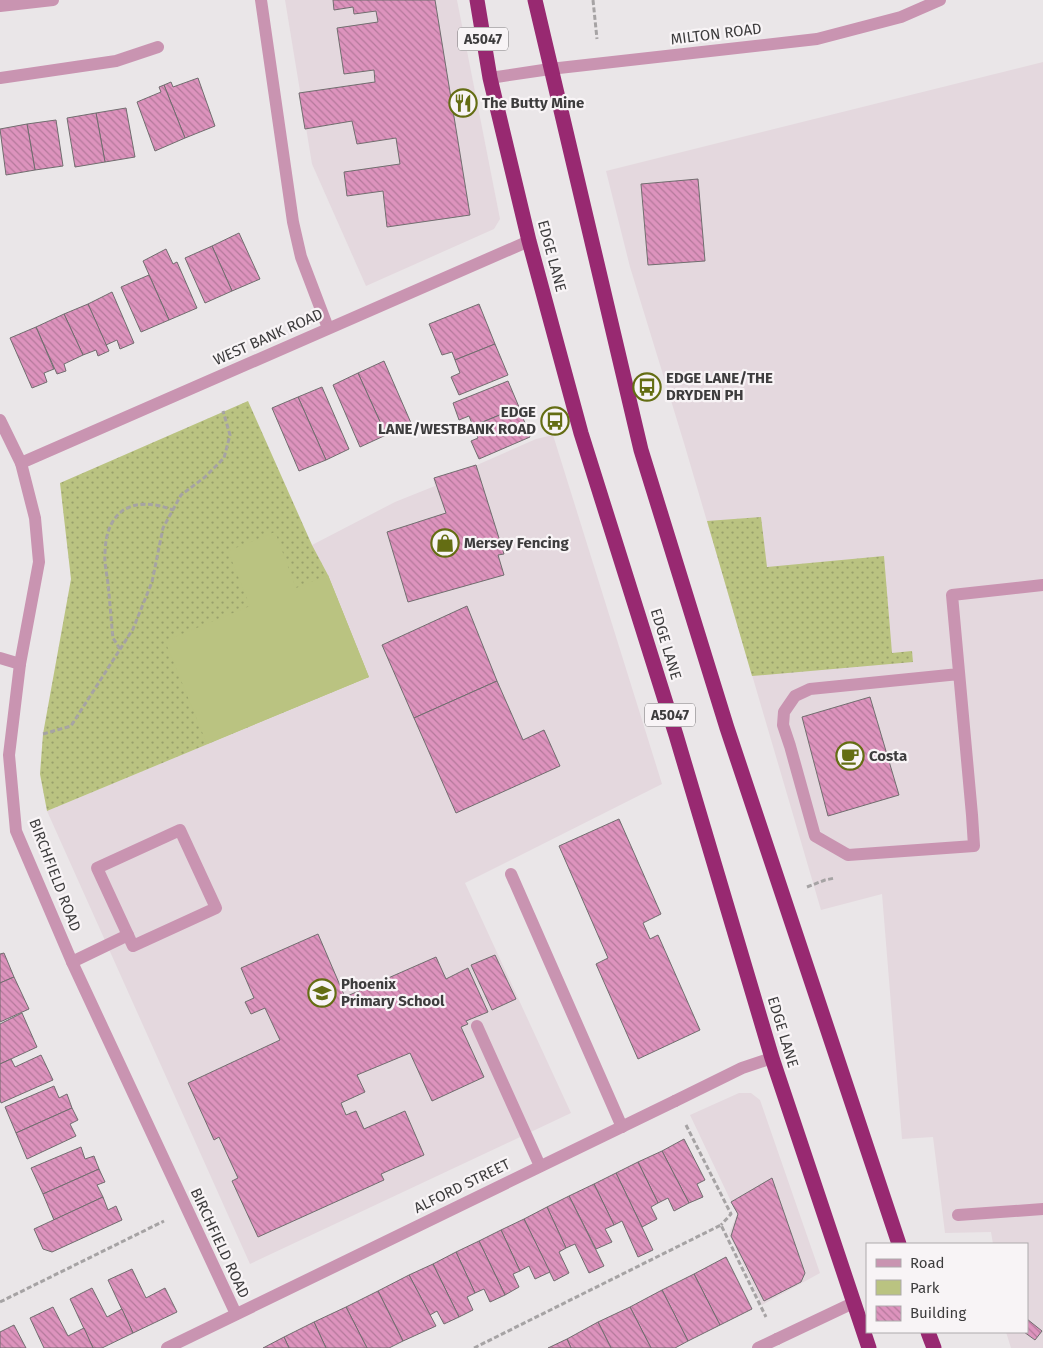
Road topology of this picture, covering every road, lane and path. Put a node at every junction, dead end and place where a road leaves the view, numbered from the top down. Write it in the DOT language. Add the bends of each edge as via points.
graph roads {
  1 [pos="53,0"];
  2 [pos="261,0"];
  3 [pos="477,0"];
  4 [pos="535,0"];
  5 [pos="593,0"];
  6 [pos="940,0"];
  7 [pos="0,6"];
  8 [pos="158,47"];
  9 [pos="600,64"];
  10 [pos="550,69"];
  11 [pos="0,78"];
  12 [pos="490,78"];
  13 [pos="529,241"];
  14 [pos="328,328"];
  15 [pos="223,412"];
  16 [pos="0,420"];
  17 [pos="21,463"];
  18 [pos="173,510"];
  19 [pos="1043,585"];
  20 [pos="120,648"];
  21 [pos="0,658"];
  22 [pos="20,664"];
  23 [pos="959,674"];
  24 [pos="43,734"];
  25 [pos="861,854"];
  26 [pos="511,874"];
  27 [pos="784,897"];
  28 [pos="128,935"];
  29 [pos="72,962"];
  30 [pos="477,1026"];
  31 [pos="772,1058"];
  32 [pos="675,1102"];
  33 [pos="622,1127"];
  34 [pos="540,1166"];
  35 [pos="1043,1209"];
  36 [pos="187,1210"];
  37 [pos="958,1215"];
  38 [pos="721,1225"];
  39 [pos="899,1243"];
  40 [pos="0,1302"];
  41 [pos="853,1303"];
  42 [pos="236,1314"];
  43 [pos="928,1333"];
  44 [pos="776,1339"];
  45 [pos="167,1348"];
  46 [pos="474,1348"];
  47 [pos="758,1348"];
  48 [pos="868,1348"];
  49 [pos="934,1348"];
  1 -- 7 [label="street"];
  2 -- 14 [label="street" via="293,222 301,257"];
  3 -- 12 [label="highway, EDGE LANE / A5047"];
  4 -- 10 [label="highway"];
  5 -- 9 [label="path"];
  6 -- 9 [label="street, MILTON ROAD" via="901,17 817,38"];
  8 -- 11 [label="street" via="116,61"];
  9 -- 10 [label="street, MILTON ROAD"];
  10 -- 12 [label="street, MILTON ROAD"];
  10 -- 27 [label="highway" via="641,450 727,728"];
  12 -- 13 [label="highway, EDGE LANE / A5047"];
  13 -- 14 [label="street, WEST BANK ROAD"];
  13 -- 31 [label="highway, EDGE LANE / A5047" via="581,433 676,735"];
  14 -- 17 [label="street, WEST BANK ROAD"];
  15 -- 18 [label="path" via="230,435 224,458 181,495"];
  16 -- 17 [label="street, BIRCHFIELD ROAD"];
  17 -- 22 [label="street, BIRCHFIELD ROAD" via="35,518 39,562"];
  18 -- 20 [label="path" via="163,528 149,590 133,629"];
  18 -- 20 [label="path" via="143,503 122,509 109,526 104,553 113,638"];
  19 -- 23 [label="street" via="952,595"];
  20 -- 24 [label="path" via="71,726"];
  21 -- 22 [label="street"];
  22 -- 29 [label="street, BIRCHFIELD ROAD" via="9,755 16,830"];
  23 -- 25 [label="street" via="974,846"];
  23 -- 25 [label="street" via="810,689 795,696 784,712 783,725 815,836 848,856"];
  25 -- 27 [label="path" via="864,874 825,880"];
  26 -- 33 [label="street"];
  27 -- 39 [label="highway"];
  28 -- 28 [label="street" via="97,868 180,830 216,908 133,946"];
  28 -- 29 [label="street"];
  29 -- 36 [label="street, BIRCHFIELD ROAD"];
  30 -- 34 [label="street"];
  31 -- 32 [label="street, ALFORD STREET" via="742,1068"];
  31 -- 41 [label="highway, EDGE LANE / A5047"];
  32 -- 33 [label="street, ALFORD STREET"];
  32 -- 38 [label="path" via="731,1214"];
  33 -- 34 [label="street, ALFORD STREET"];
  34 -- 42 [label="street, ALFORD STREET"];
  35 -- 37 [label="street"];
  36 -- 40 [label="path"];
  36 -- 42 [label="street, BIRCHFIELD ROAD"];
  38 -- 44 [label="path"];
  38 -- 46 [label="path"];
  41 -- 44 [label="street"];
  41 -- 48 [label="highway, EDGE LANE / A5047"];
  42 -- 45 [label="street, ALFORD STREET"];
  43 -- 49 [label="highway"];
  44 -- 47 [label="street"];
}
